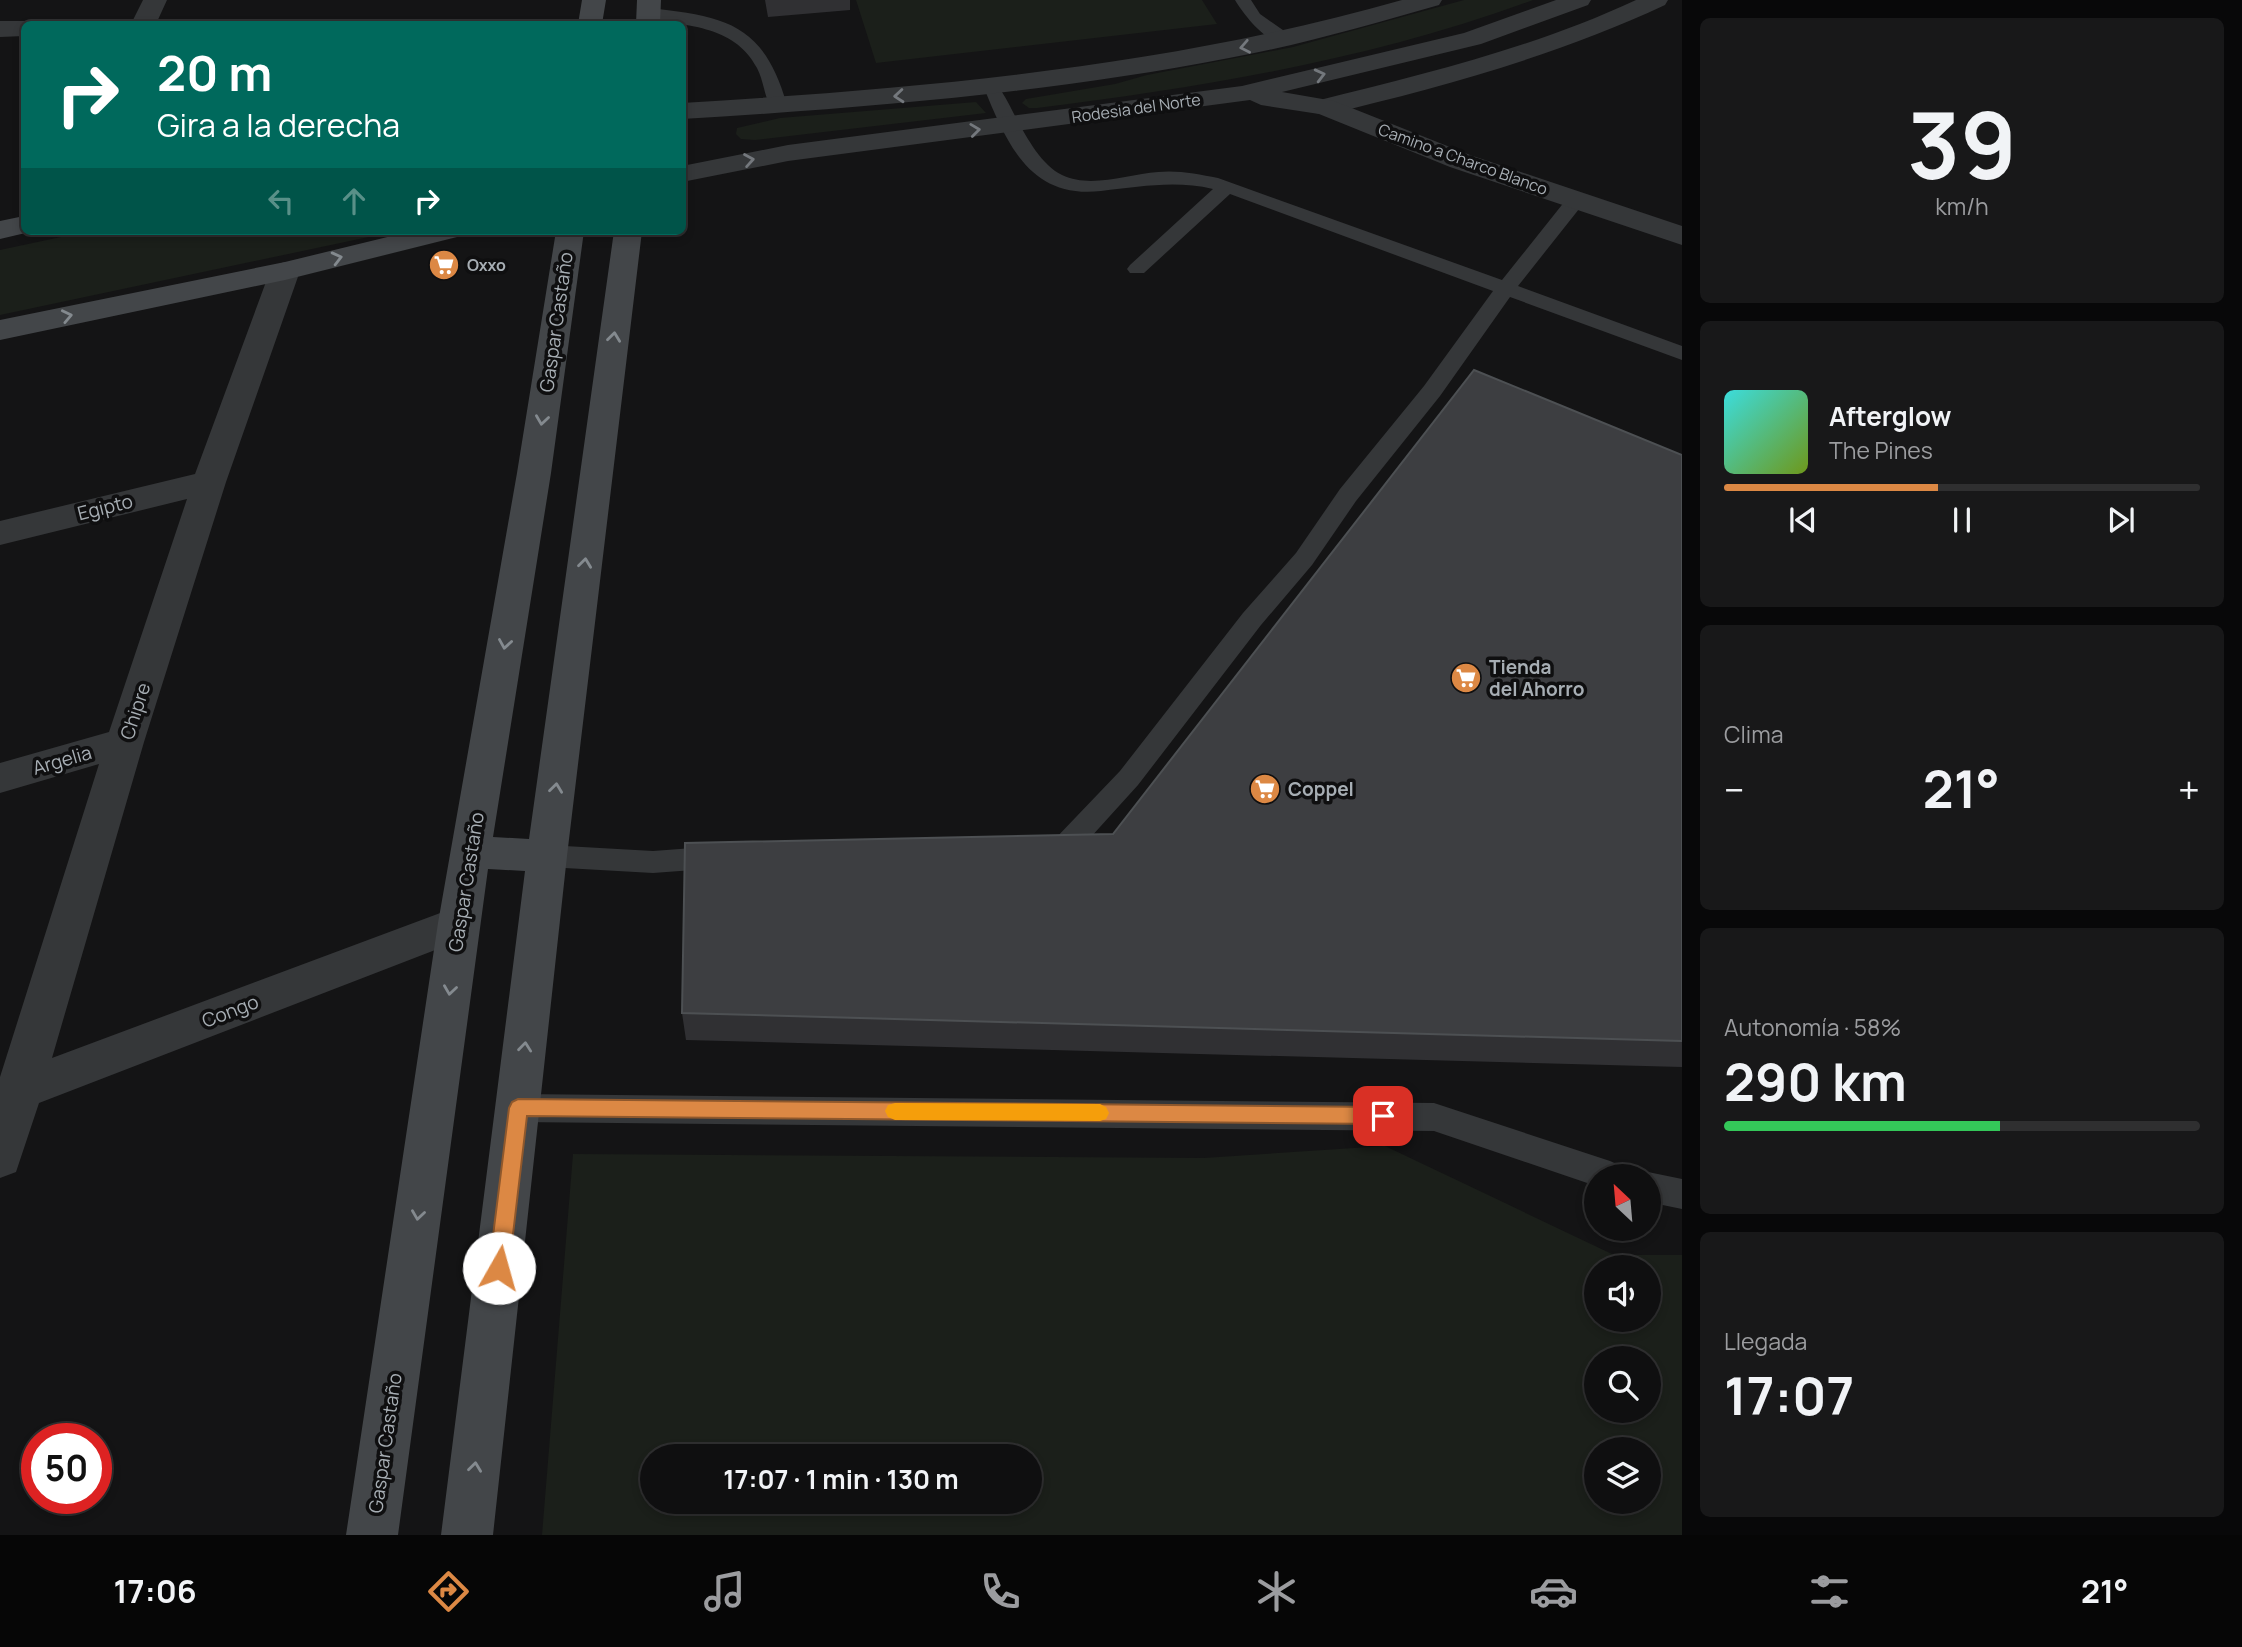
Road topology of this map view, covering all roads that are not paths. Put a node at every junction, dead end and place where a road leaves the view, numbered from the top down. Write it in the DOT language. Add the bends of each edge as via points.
graph roads {
  1 [pos="155,0"];
  2 [pos="594,0"];
  3 [pos="1243,0"];
  4 [pos="1430,0"];
  5 [pos="1579,0"];
  6 [pos="1656,0"];
  7 [pos="648,13"];
  8 [pos="145,21"];
  9 [pos="590,21"];
  10 [pos="0,29"];
  11 [pos="21,29"];
  12 [pos="1284,39"];
  13 [pos="993,88"];
  14 [pos="1242,94"];
  15 [pos="778,105"];
  16 [pos="1325,107"];
  17 [pos="686,111"];
  18 [pos="1009,125"];
  19 [pos="686,173"];
  20 [pos="1227,186"];
  21 [pos="1576,200"];
  22 [pos="21,226"];
  23 [pos="0,230"];
  24 [pos="431,235"];
  25 [pos="569,235"];
  26 [pos="627,235"];
  27 [pos="1682,236"];
  28 [pos="1137,269"];
  29 [pos="285,271"];
  30 [pos="1505,289"];
  31 [pos="0,330"];
  32 [pos="1682,353"];
  33 [pos="209,482"];
  34 [pos="0,533"];
  35 [pos="125,742"];
  36 [pos="0,779"];
  37 [pos="1021,850"];
  38 [pos="471,852"];
  39 [pos="547,856"];
  40 [pos="749,856"];
  41 [pos="459,923"];
  42 [pos="10,1094"];
  43 [pos="518,1108"];
  44 [pos="0,1157"];
  45 [pos="1584,1167"];
  46 [pos="1661,1190"];
  47 [pos="1682,1194"];
  48 [pos="372,1535"];
  49 [pos="467,1535"];
  1 -- 8 [label="street"];
  2 -- 9 [label="main road"];
  3 -- 12 [label="lane" via="1254,17"];
  4 -- 12 [label="street"];
  14 -- 5 [label="street, Rodesia del Norte, one-way" via="1472,39"];
  6 -- 16 [label="street" via="1522,53"];
  7 -- 15 [label="lane" via="701,20 739,37 766,65"];
  10 -- 11 [label="street"];
  12 -- 13 [label="street, one-way" via="1170,62"];
  13 -- 15 [label="street, one-way"];
  13 -- 18 [label="lane"];
  14 -- 16 [label="street, Camino a Charco Blanco"];
  14 -- 18 [label="street, Rodesia del Norte"];
  15 -- 17 [label="street"];
  16 -- 21 [label="street, Camino a Charco Blanco" via="1460,161"];
  19 -- 18 [label="street, Rodesia del Norte, one-way" via="788,153"];
  18 -- 20 [label="lane" via="1034,162 1066,184 1188,177"];
  20 -- 28 [label="lane"];
  20 -- 30 [label="lane"];
  21 -- 27 [label="street, Camino a Charco Blanco"];
  21 -- 30 [label="lane"];
  22 -- 23 [label="main road"];
  29 -- 24 [label="main road, one-way"];
  25 -- 38 [label="main road, Gaspar Castaño, one-way"];
  39 -- 26 [label="main road, one-way"];
  31 -- 29 [label="main road, one-way"];
  29 -- 33 [label="street, Chipre"];
  30 -- 32 [label="lane"];
  30 -- 37 [label="lane" via="1304,559 1129,778 1062,851"];
  33 -- 34 [label="street, Egipto"];
  33 -- 35 [label="street, Chipre"];
  35 -- 36 [label="street, Argelia"];
  35 -- 42 [label="street, Chipre"];
  38 -- 39 [label="main road"];
  38 -- 41 [label="main road, Gaspar Castaño"];
  39 -- 40 [label="lane" via="653,862"];
  43 -- 39 [label="main road, one-way"];
  41 -- 42 [label="street, Congo"];
  41 -- 48 [label="main road, Gaspar Castaño, one-way"];
  42 -- 44 [label="street, Chipre"];
  43 -- 45 [label="lane" via="1434,1117"];
  49 -- 43 [label="main road, one-way"];
  46 -- 47 [label="lane"];
}
